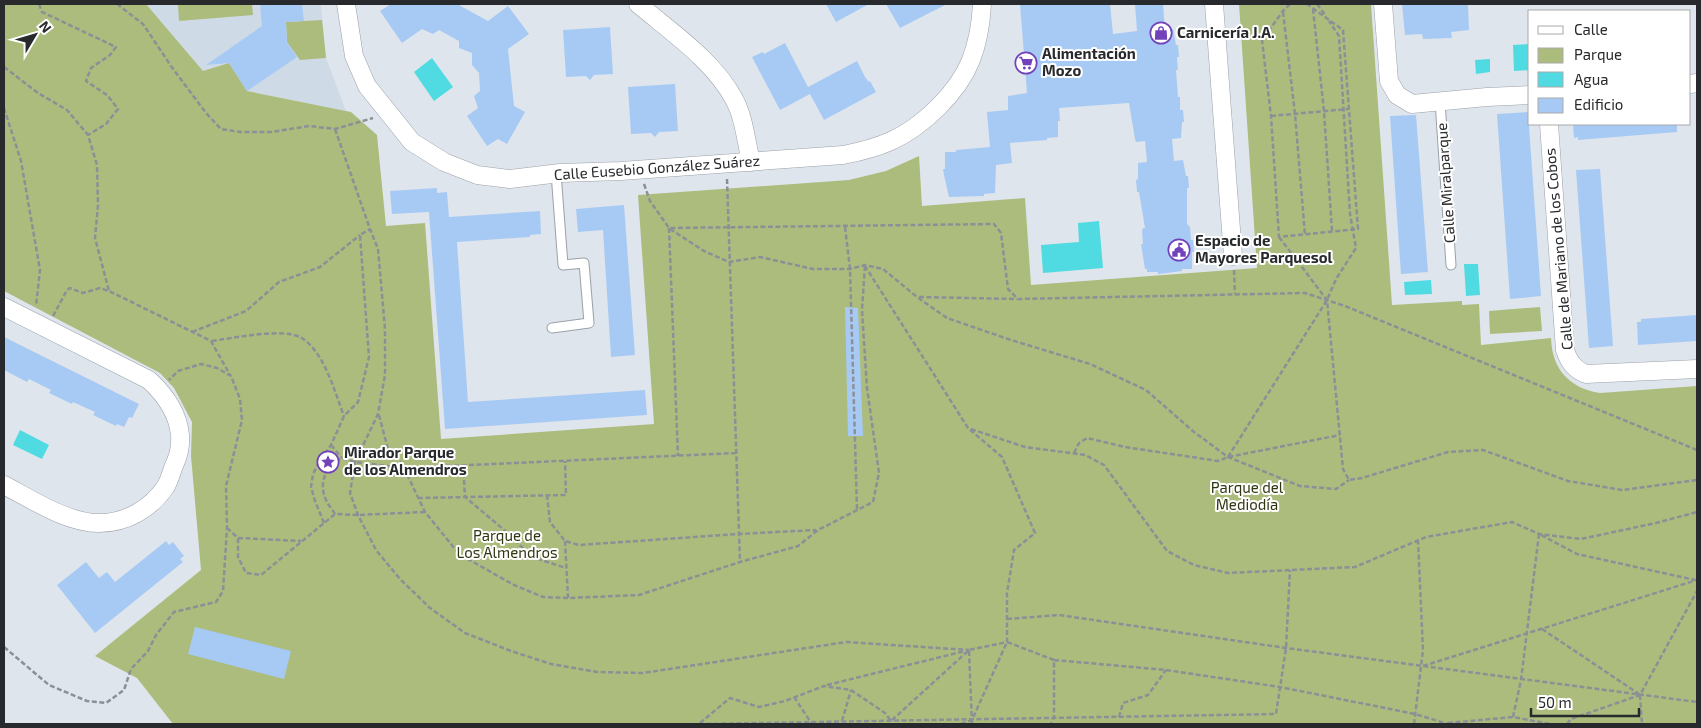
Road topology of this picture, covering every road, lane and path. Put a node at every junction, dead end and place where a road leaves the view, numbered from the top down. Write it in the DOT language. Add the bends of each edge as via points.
graph roads {
  1 [pos="39,4"];
  2 [pos="117,4"];
  3 [pos="346,4"];
  4 [pos="638,4"];
  5 [pos="982,4"];
  6 [pos="1214,4"];
  7 [pos="1290,4"];
  8 [pos="1307,4"];
  9 [pos="1317,4"];
  10 [pos="1383,4"];
  11 [pos="1313,9"];
  12 [pos="1282,11"];
  13 [pos="1328,19"];
  14 [pos="4,67"];
  15 [pos="1528,95"];
  16 [pos="1440,101"];
  17 [pos="4,108"];
  18 [pos="1348,109"];
  19 [pos="1324,110"];
  20 [pos="1344,110"];
  21 [pos="390,113"];
  22 [pos="1295,114"];
  23 [pos="1271,116"];
  24 [pos="1549,125"];
  25 [pos="335,129"];
  26 [pos="88,135"];
  27 [pos="751,162"];
  28 [pos="726,164"];
  29 [pos="640,170"];
  30 [pos="556,174"];
  31 [pos="845,227"];
  32 [pos="668,228"];
  33 [pos="728,228"];
  34 [pos="370,229"];
  35 [pos="1353,230"];
  36 [pos="1332,232"];
  37 [pos="360,235"];
  38 [pos="1305,235"];
  39 [pos="1279,237"];
  40 [pos="1233,256"];
  41 [pos="730,262"];
  42 [pos="865,265"];
  43 [pos="1451,265"];
  44 [pos="850,269"];
  45 [pos="109,291"];
  46 [pos="1235,294"];
  47 [pos="918,297"];
  48 [pos="1017,298"];
  49 [pos="1327,300"];
  50 [pos="4,307"];
  51 [pos="40,325"];
  52 [pos="552,328"];
  53 [pos="191,332"];
  54 [pos="211,341"];
  55 [pos="1697,369"];
  56 [pos="231,376"];
  57 [pos="158,389"];
  58 [pos="378,414"];
  59 [pos="344,416"];
  60 [pos="968,428"];
  61 [pos="1340,435"];
  62 [pos="331,445"];
  63 [pos="1697,450"];
  64 [pos="736,453"];
  65 [pos="1074,453"];
  66 [pos="678,456"];
  67 [pos="1228,457"];
  68 [pos="342,458"];
  69 [pos="565,460"];
  70 [pos="355,462"];
  71 [pos="463,465"];
  72 [pos="404,468"];
  73 [pos="1349,480"];
  74 [pos="1697,480"];
  75 [pos="4,485"];
  76 [pos="547,495"];
  77 [pos="465,497"];
  78 [pos="418,498"];
  79 [pos="857,510"];
  80 [pos="425,512"];
  81 [pos="1697,512"];
  82 [pos="335,514"];
  83 [pos="358,515"];
  84 [pos="324,523"];
  85 [pos="227,528"];
  86 [pos="818,530"];
  87 [pos="738,534"];
  88 [pos="1539,534"];
  89 [pos="238,538"];
  90 [pos="1418,540"];
  91 [pos="301,541"];
  92 [pos="565,541"];
  93 [pos="740,562"];
  94 [pos="566,568"];
  95 [pos="1290,570"];
  96 [pos="1696,580"];
  97 [pos="1697,591"];
  98 [pos="568,598"];
  99 [pos="1007,619"];
  100 [pos="1541,628"];
  101 [pos="1527,633"];
  102 [pos="1007,642"];
  103 [pos="4,647"];
  104 [pos="1286,648"];
  105 [pos="969,650"];
  106 [pos="1054,660"];
  107 [pos="1422,666"];
  108 [pos="1166,670"];
  109 [pos="1521,680"];
  110 [pos="824,686"];
  111 [pos="1280,687"];
  112 [pos="851,690"];
  113 [pos="1640,695"];
  114 [pos="794,697"];
  115 [pos="1697,702"];
  116 [pos="1416,714"];
  117 [pos="1119,716"];
  118 [pos="1054,717"];
  119 [pos="1513,717"];
  120 [pos="972,720"];
  121 [pos="842,721"];
  122 [pos="891,721"];
  123 [pos="811,723"];
  124 [pos="699,724"];
  125 [pos="962,724"];
  126 [pos="972,724"];
  127 [pos="1051,724"];
  128 [pos="1414,724"];
  129 [pos="1448,724"];
  130 [pos="1550,724"];
  131 [pos="1567,724"];
  132 [pos="1642,724"];
  1 -- 26 [label="path" via="42,12 116,47 91,68 86,81 107,95 118,109 106,124"];
  2 -- 25 [label="path" via="143,24 171,66 221,129 240,132 271,132 309,126"];
  3 -- 21 [label="street, Calle Eusebio González Suárez" via="354,56 367,86"];
  4 -- 27 [label="street" via="716,73 734,99"];
  5 -- 27 [label="street, Calle Eusebio González Suárez" via="980,28 971,61 940,106 921,122 866,151"];
  6 -- 40 [label="street"];
  7 -- 12 [label="path"];
  8 -- 11 [label="path"];
  9 -- 13 [label="path"];
  10 -- 16 [label="street" via="1389,81 1397,94 1412,104"];
  11 -- 13 [label="path"];
  11 -- 19 [label="path"];
  12 -- 22 [label="path"];
  12 -- 23 [label="path" via="1262,40"];
  13 -- 18 [label="path" via="1343,30"];
  13 -- 20 [label="path" via="1339,36"];
  14 -- 26 [label="path" via="67,110"];
  15 -- 16 [label="street"];
  16 -- 43 [label="lane, Calle Miralparque"];
  17 -- 51 [label="path" via="21,161 40,270"];
  18 -- 20 [label="path"];
  18 -- 35 [label="path" via="1358,229"];
  19 -- 20 [label="path"];
  19 -- 22 [label="path"];
  19 -- 36 [label="path"];
  20 -- 35 [label="path"];
  21 -- 25 [label="path"];
  21 -- 30 [label="street, Calle Eusebio González Suárez" via="412,142 444,162 477,175 510,178"];
  22 -- 23 [label="path"];
  22 -- 38 [label="path"];
  23 -- 39 [label="path"];
  24 -- 55 [label="street, Calle de Mariano de los Cobos" via="1568,360 1586,374"];
  25 -- 34 [label="path"];
  26 -- 45 [label="path" via="97,165 95,238"];
  27 -- 28 [label="street, Calle Eusebio González Suárez"];
  28 -- 29 [label="street, Calle Eusebio González Suárez"];
  28 -- 33 [label="path"];
  29 -- 30 [label="street, Calle Eusebio González Suárez"];
  29 -- 32 [label="path" via="650,201"];
  30 -- 52 [label="lane" via="563,266 584,263 589,324"];
  31 -- 33 [label="path"];
  31 -- 44 [label="path"];
  31 -- 48 [label="path" via="994,224 1001,233 1008,289"];
  32 -- 33 [label="path"];
  32 -- 41 [label="path" via="704,251"];
  32 -- 66 [label="path"];
  33 -- 41 [label="path"];
  34 -- 37 [label="path"];
  34 -- 58 [label="path" via="378,249 385,329 385,376"];
  35 -- 36 [label="path"];
  35 -- 49 [label="path" via="1356,248"];
  36 -- 38 [label="path"];
  37 -- 53 [label="path" via="320,267 279,282 246,311"];
  37 -- 59 [label="path" via="369,357 358,402"];
  38 -- 39 [label="path"];
  39 -- 49 [label="path"];
  40 -- 46 [label="path"];
  41 -- 44 [label="path" via="760,257 813,269"];
  41 -- 64 [label="path"];
  42 -- 44 [label="path"];
  42 -- 47 [label="path" via="883,269"];
  42 -- 60 [label="path"];
  42 -- 79 [label="path" via="862,310 879,473 873,502"];
  44 -- 79 [label="path"];
  45 -- 51 [label="path" via="100,288 83,293 70,288"];
  45 -- 53 [label="path"];
  46 -- 48 [label="path"];
  46 -- 49 [label="path" via="1305,293"];
  47 -- 48 [label="path"];
  47 -- 67 [label="path" via="947,318 1090,364 1146,390"];
  49 -- 61 [label="path"];
  49 -- 63 [label="path"];
  49 -- 67 [label="path"];
  50 -- 51 [label="street"];
  51 -- 57 [label="street" via="149,380"];
  53 -- 54 [label="path"];
  54 -- 56 [label="path"];
  54 -- 59 [label="path" via="272,333 299,337 312,348 326,370"];
  56 -- 57 [label="path" via="201,364 178,371"];
  56 -- 85 [label="path" via="240,399 242,420 226,486"];
  57 -- 75 [label="street" via="174,413 180,434 180,452 167,486 145,510 120,522 97,523 76,519"];
  58 -- 70 [label="path"];
  58 -- 72 [label="path" via="388,449"];
  59 -- 62 [label="path"];
  60 -- 65 [label="path" via="1025,447"];
  60 -- 99 [label="path" via="1002,457 1035,534 1014,550 1007,593"];
  61 -- 67 [label="path"];
  61 -- 73 [label="path" via="1343,469"];
  62 -- 68 [label="path"];
  62 -- 84 [label="path" via="313,474 311,487"];
  64 -- 66 [label="path"];
  64 -- 87 [label="path"];
  65 -- 67 [label="path" via="1079,443 1087,438 1218,461"];
  65 -- 95 [label="path" via="1104,465 1167,551 1194,566 1228,573"];
  66 -- 69 [label="path"];
  67 -- 73 [label="path" via="1300,486 1336,489"];
  68 -- 70 [label="path"];
  68 -- 82 [label="path" via="325,472 323,482 325,500"];
  69 -- 71 [label="path"];
  69 -- 76 [label="path" via="566,495"];
  70 -- 72 [label="path"];
  70 -- 83 [label="path" via="350,493"];
  71 -- 72 [label="path"];
  71 -- 77 [label="path"];
  72 -- 78 [label="path"];
  73 -- 74 [label="path" via="1448,452 1483,450 1568,481 1622,490"];
  76 -- 77 [label="path"];
  76 -- 92 [label="path" via="550,522"];
  77 -- 78 [label="path"];
  77 -- 94 [label="path" via="532,557"];
  78 -- 80 [label="path"];
  79 -- 86 [label="path"];
  80 -- 83 [label="path"];
  80 -- 98 [label="path" via="459,554 514,586 543,597"];
  81 -- 88 [label="path" via="1581,539"];
  82 -- 83 [label="path"];
  82 -- 84 [label="path"];
  83 -- 105 [label="path" via="376,550 430,608 465,634 551,664 597,672 643,674 846,642"];
  84 -- 91 [label="path"];
  85 -- 89 [label="path"];
  85 -- 103 [label="path" via="220,597 216,602 174,612 148,651 131,669 124,690 106,703 87,702 49,685"];
  86 -- 87 [label="path"];
  86 -- 93 [label="path" via="798,546"];
  87 -- 92 [label="path" via="580,545"];
  87 -- 93 [label="path"];
  88 -- 90 [label="path" via="1512,522"];
  88 -- 96 [label="path" via="1577,554"];
  88 -- 101 [label="path"];
  89 -- 91 [label="path"];
  89 -- 91 [label="path" via="238,557 246,573 261,575"];
  90 -- 95 [label="path" via="1355,567"];
  90 -- 107 [label="path" via="1424,650"];
  92 -- 94 [label="path"];
  93 -- 98 [label="path" via="639,594"];
  94 -- 98 [label="path"];
  95 -- 104 [label="path"];
  96 -- 100 [label="path"];
  97 -- 113 [label="path"];
  99 -- 102 [label="path"];
  99 -- 104 [label="path" via="1058,615"];
  100 -- 101 [label="path"];
  100 -- 113 [label="path"];
  101 -- 107 [label="path"];
  101 -- 109 [label="path"];
  102 -- 105 [label="path"];
  102 -- 106 [label="path"];
  102 -- 120 [label="path"];
  104 -- 107 [label="path"];
  104 -- 111 [label="path"];
  105 -- 110 [label="path"];
  105 -- 120 [label="path"];
  105 -- 122 [label="path"];
  106 -- 108 [label="path"];
  106 -- 118 [label="path"];
  107 -- 109 [label="path"];
  107 -- 116 [label="path"];
  108 -- 111 [label="path"];
  108 -- 117 [label="path" via="1148,695 1123,703"];
  109 -- 113 [label="path"];
  109 -- 119 [label="path"];
  110 -- 112 [label="path"];
  110 -- 114 [label="path"];
  111 -- 116 [label="path"];
  111 -- 117 [label="path" via="1276,714"];
  112 -- 121 [label="path"];
  112 -- 122 [label="path" via="885,713"];
  113 -- 115 [label="path"];
  113 -- 131 [label="path" via="1571,719"];
  113 -- 132 [label="path"];
  114 -- 123 [label="path"];
  114 -- 124 [label="path" via="759,707 730,698"];
  116 -- 128 [label="path"];
  116 -- 129 [label="path"];
  117 -- 118 [label="path"];
  118 -- 120 [label="path"];
  118 -- 127 [label="path"];
  119 -- 129 [label="path"];
  119 -- 130 [label="path"];
  120 -- 122 [label="path"];
  120 -- 125 [label="path"];
  120 -- 126 [label="path"];
  121 -- 122 [label="path"];
  121 -- 123 [label="path"];
  123 -- 124 [label="path"];
}
